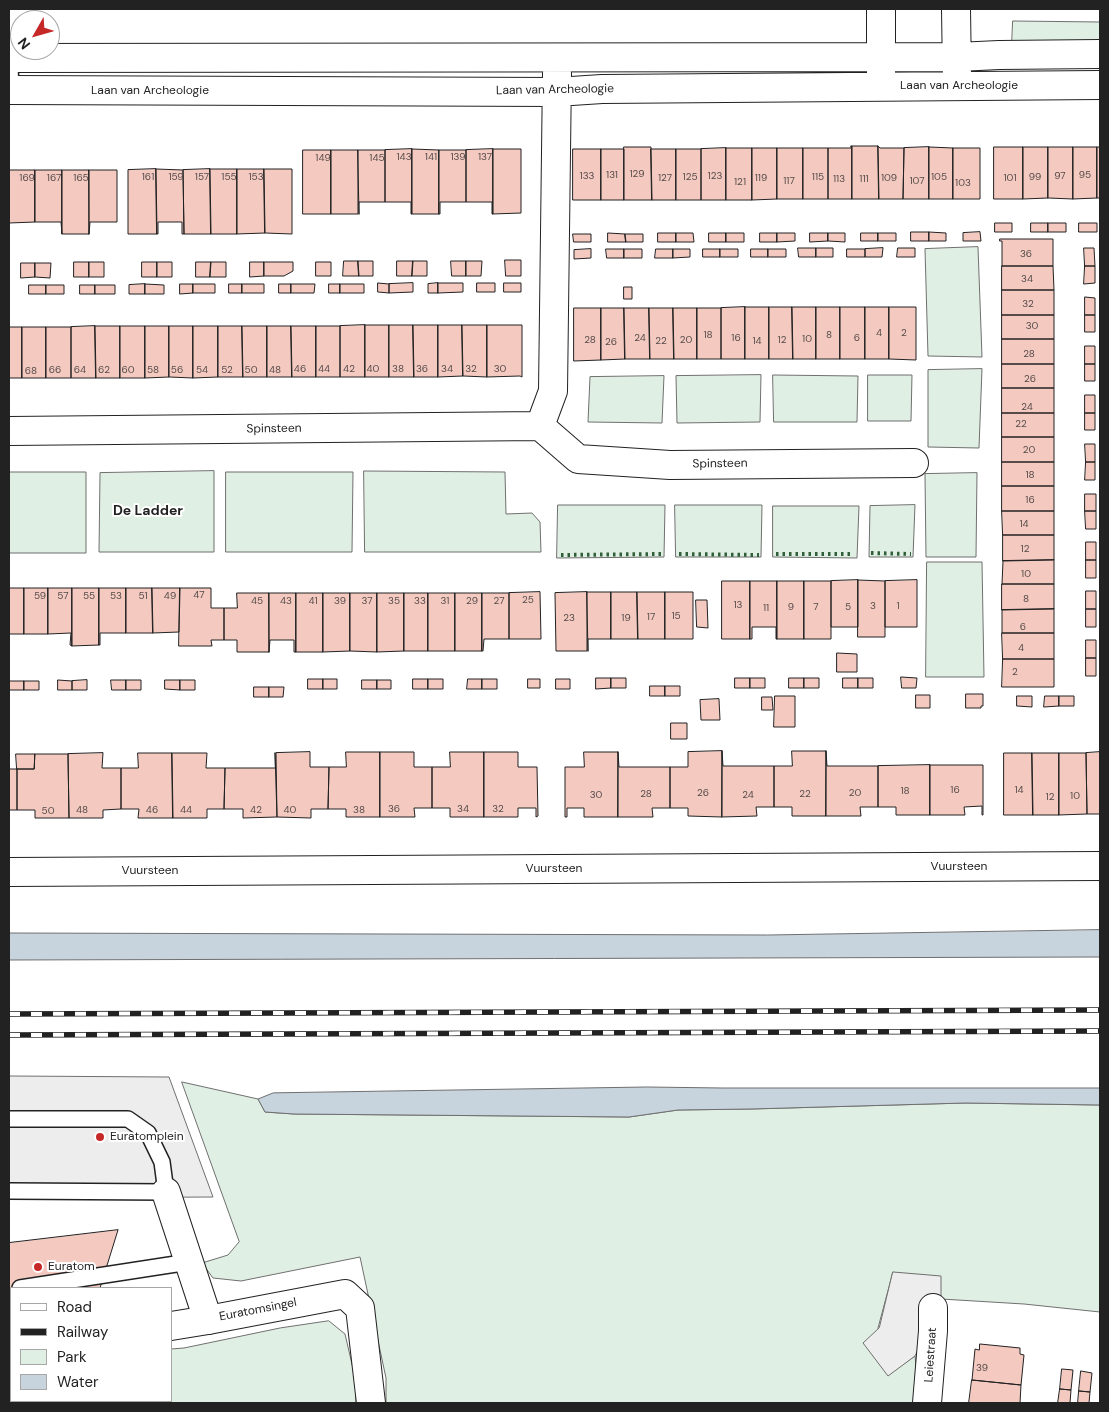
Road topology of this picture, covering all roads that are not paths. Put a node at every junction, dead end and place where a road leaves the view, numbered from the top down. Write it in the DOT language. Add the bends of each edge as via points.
graph roads {
  1 [pos="881,9"];
  2 [pos="956,9"];
  3 [pos="9,53"];
  4 [pos="1100,54"];
  5 [pos="880,56"];
  6 [pos="957,57"];
  7 [pos="557,58"];
  8 [pos="1100,85"];
  9 [pos="880,86"];
  10 [pos="958,86"];
  11 [pos="10,90"];
  12 [pos="556,92"];
  13 [pos="540,426"];
  14 [pos="9,431"];
  15 [pos="914,463"];
  16 [pos="1100,866"];
  17 [pos="9,872"];
  18 [pos="9,1119"];
  19 [pos="9,1191"];
  20 [pos="166,1192"];
  21 [pos="189,1262"];
  22 [pos="26,1287"];
  23 [pos="933,1308"];
  24 [pos="208,1320"];
  25 [pos="172,1326"];
  26 [pos="371,1403"];
  27 [pos="927,1403"];
  1 -- 5 [label="street"];
  2 -- 6 [label="street"];
  3 -- 7 [label="street"];
  3 -- 11 [label="lane"];
  4 -- 6 [label="street"];
  5 -- 6 [label="street"];
  5 -- 7 [label="street"];
  5 -- 9 [label="street"];
  6 -- 10 [label="street"];
  7 -- 12 [label="street"];
  8 -- 10 [label="street, Laan van Archeologie"];
  9 -- 10 [label="street, Laan van Archeologie"];
  9 -- 12 [label="street, Laan van Archeologie"];
  11 -- 12 [label="street, Laan van Archeologie"];
  12 -- 13 [label="street" via="553,391"];
  13 -- 14 [label="street, Spinsteen"];
  13 -- 15 [label="street, Spinsteen" via="578,459 670,465"];
  16 -- 17 [label="street, Vuursteen"];
  18 -- 20 [label="lane" via="128,1119 148,1133 162,1162"];
  19 -- 20 [label="lane"];
  20 -- 21 [label="street"];
  21 -- 22 [label="lane"];
  21 -- 24 [label="street"];
  23 -- 27 [label="street, Leiestraat"];
  24 -- 25 [label="street, Euratomsingel"];
  24 -- 26 [label="street, Euratomsingel" via="346,1294 360,1308"];
}
